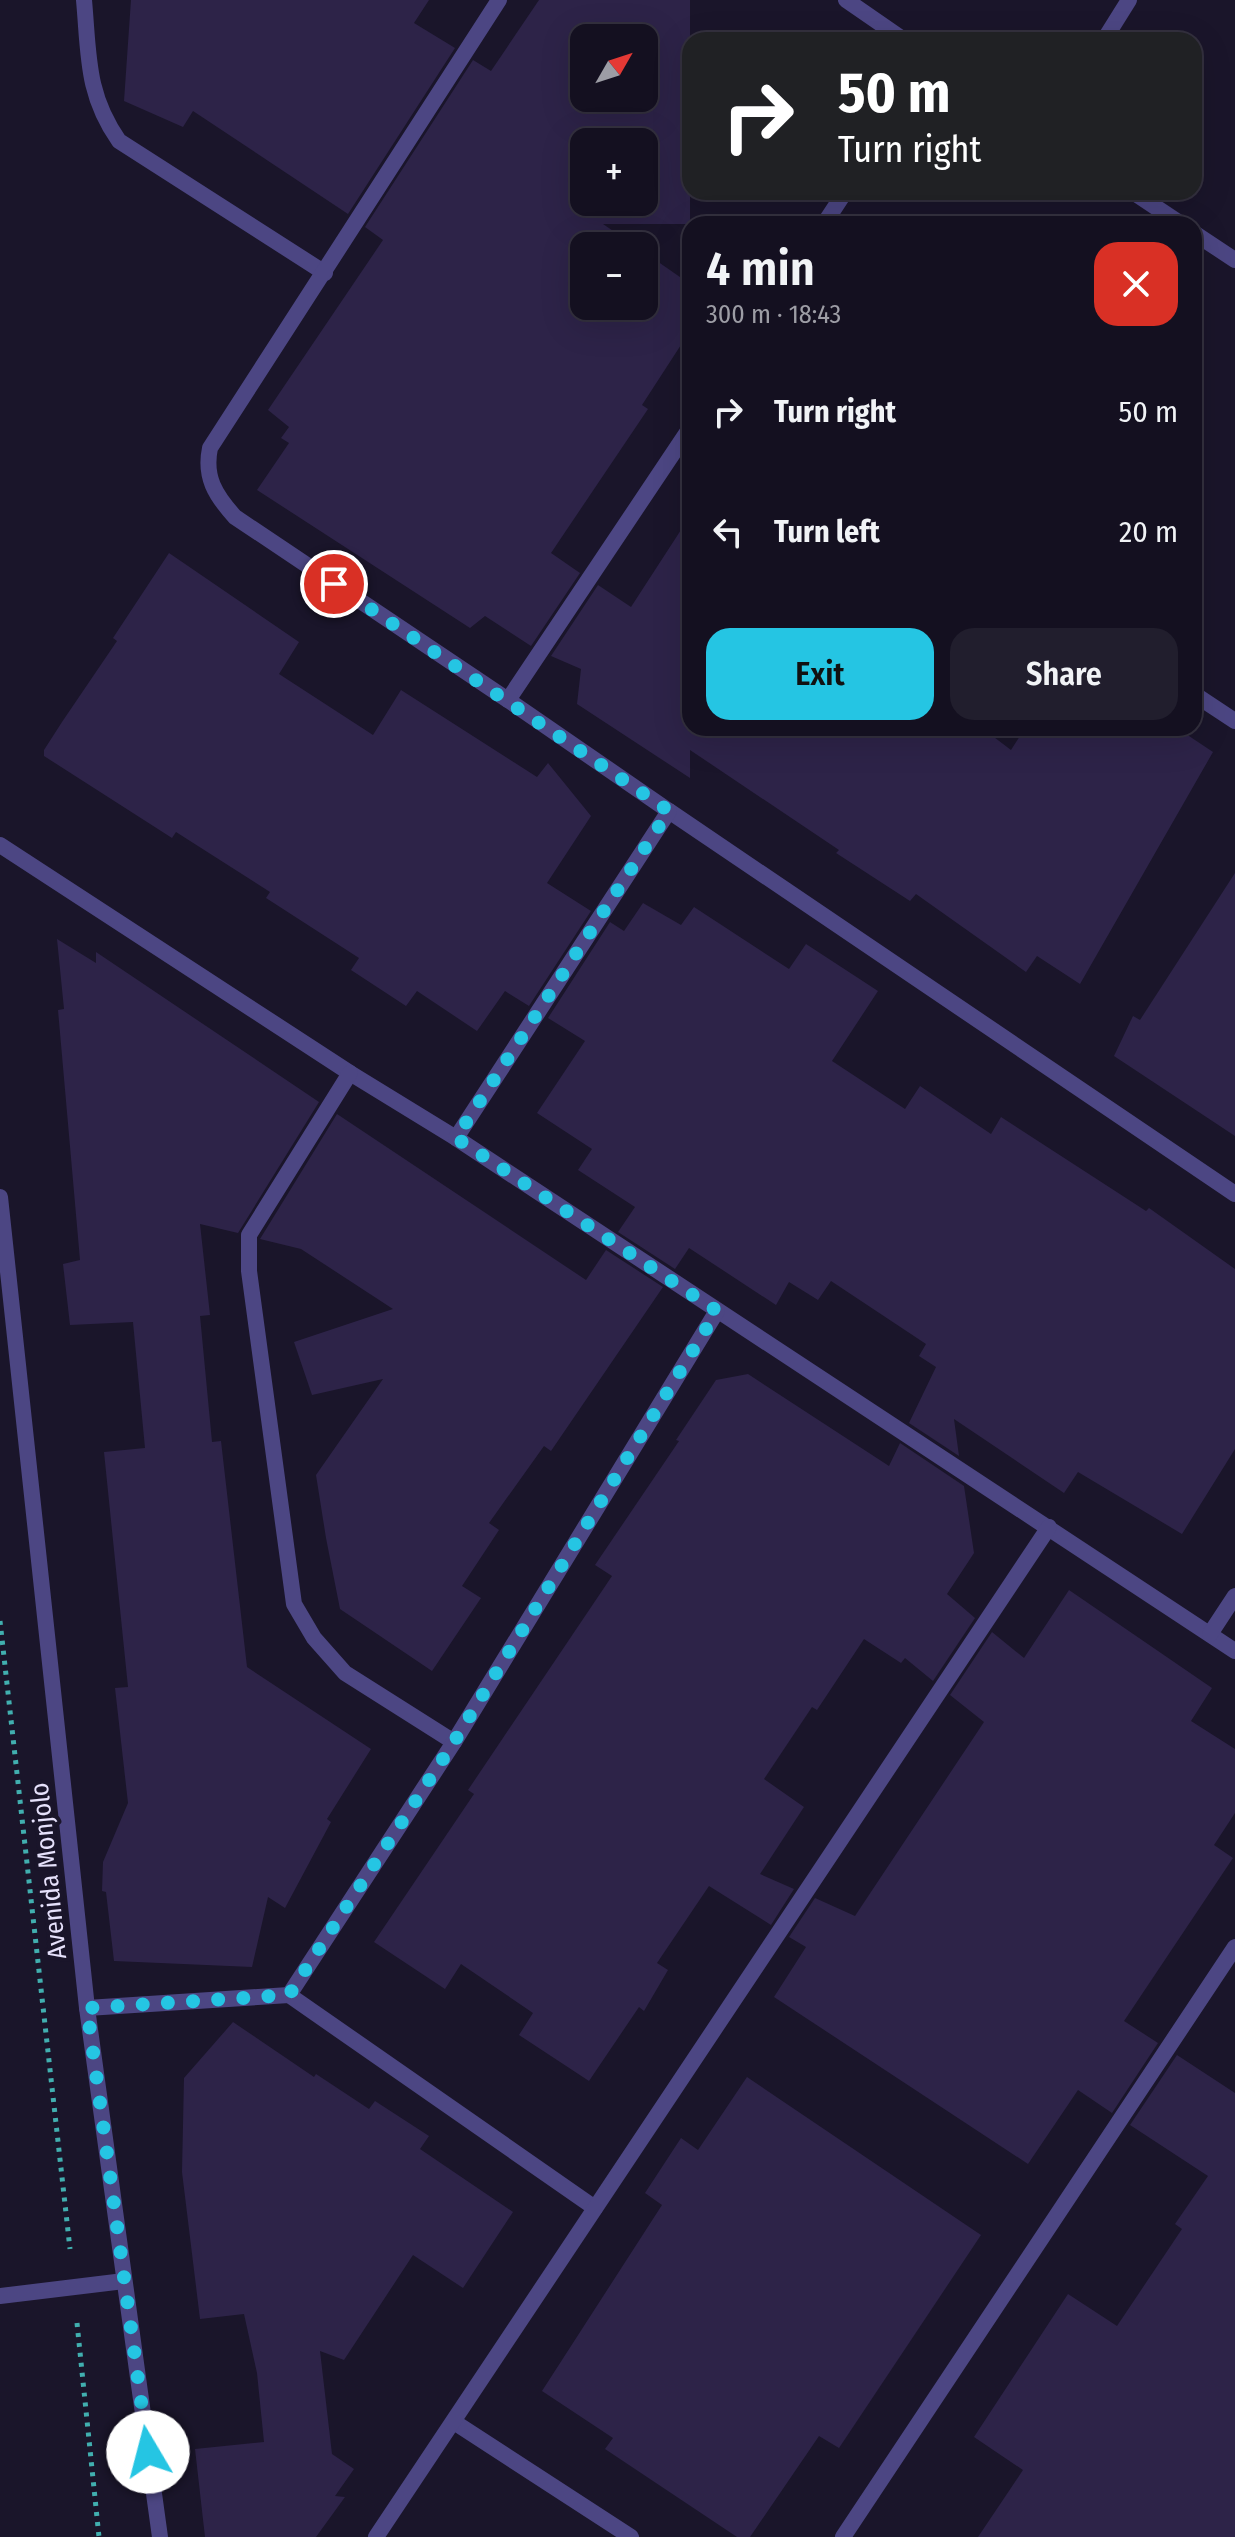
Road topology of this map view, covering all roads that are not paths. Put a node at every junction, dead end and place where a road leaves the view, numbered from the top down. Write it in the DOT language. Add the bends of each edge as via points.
graph roads {
  1 [pos="84,0"];
  2 [pos="499,0"];
  3 [pos="846,0"];
  4 [pos="1129,0"];
  5 [pos="892,32"];
  6 [pos="1109,32"];
  7 [pos="1145,200"];
  8 [pos="1169,216"];
  9 [pos="1202,238"];
  10 [pos="1235,260"];
  11 [pos="325,273"];
  12 [pos="682,440"];
  13 [pos="1202,699"];
  14 [pos="508,700"];
  15 [pos="1235,721"];
  16 [pos="669,811"];
  17 [pos="0,845"];
  18 [pos="350,1073"];
  19 [pos="456,1138"];
  20 [pos="1235,1194"];
  21 [pos="0,1197"];
  22 [pos="717,1311"];
  23 [pos="1049,1527"];
  24 [pos="1235,1596"];
  25 [pos="1210,1634"];
  26 [pos="1235,1651"];
  27 [pos="454,1742"];
  28 [pos="1235,1947"];
  29 [pos="289,1995"];
  30 [pos="87,2008"];
  31 [pos="595,2208"];
  32 [pos="124,2281"];
  33 [pos="0,2296"];
  34 [pos="454,2422"];
  35 [pos="160,2537"];
  36 [pos="376,2537"];
  37 [pos="631,2537"];
  38 [pos="843,2537"];
  1 -- 11 [label="street" via="91,82 101,115 119,141"];
  2 -- 11 [label="street"];
  3 -- 5 [label="street"];
  4 -- 6 [label="street"];
  7 -- 8 [label="street"];
  9 -- 10 [label="street"];
  11 -- 14 [label="street" via="210,448 206,469 212,486 235,517"];
  12 -- 14 [label="street"];
  13 -- 15 [label="street"];
  14 -- 16 [label="street"];
  16 -- 19 [label="street"];
  16 -- 20 [label="street"];
  17 -- 18 [label="street"];
  18 -- 19 [label="street"];
  18 -- 27 [label="street" via="249,1235 249,1271 294,1604 314,1638 345,1673"];
  19 -- 22 [label="street"];
  21 -- 30 [label="street, Avenida Monjolo"];
  22 -- 23 [label="street"];
  22 -- 27 [label="street"];
  23 -- 25 [label="street"];
  23 -- 31 [label="street"];
  24 -- 25 [label="street"];
  25 -- 26 [label="street"];
  27 -- 29 [label="street"];
  28 -- 38 [label="street"];
  29 -- 30 [label="street"];
  29 -- 31 [label="street"];
  30 -- 32 [label="street, Avenida Monjolo"];
  31 -- 34 [label="street"];
  32 -- 33 [label="street"];
  32 -- 35 [label="street, Avenida Monjolo"];
  34 -- 36 [label="street"];
  34 -- 37 [label="street"];
}
